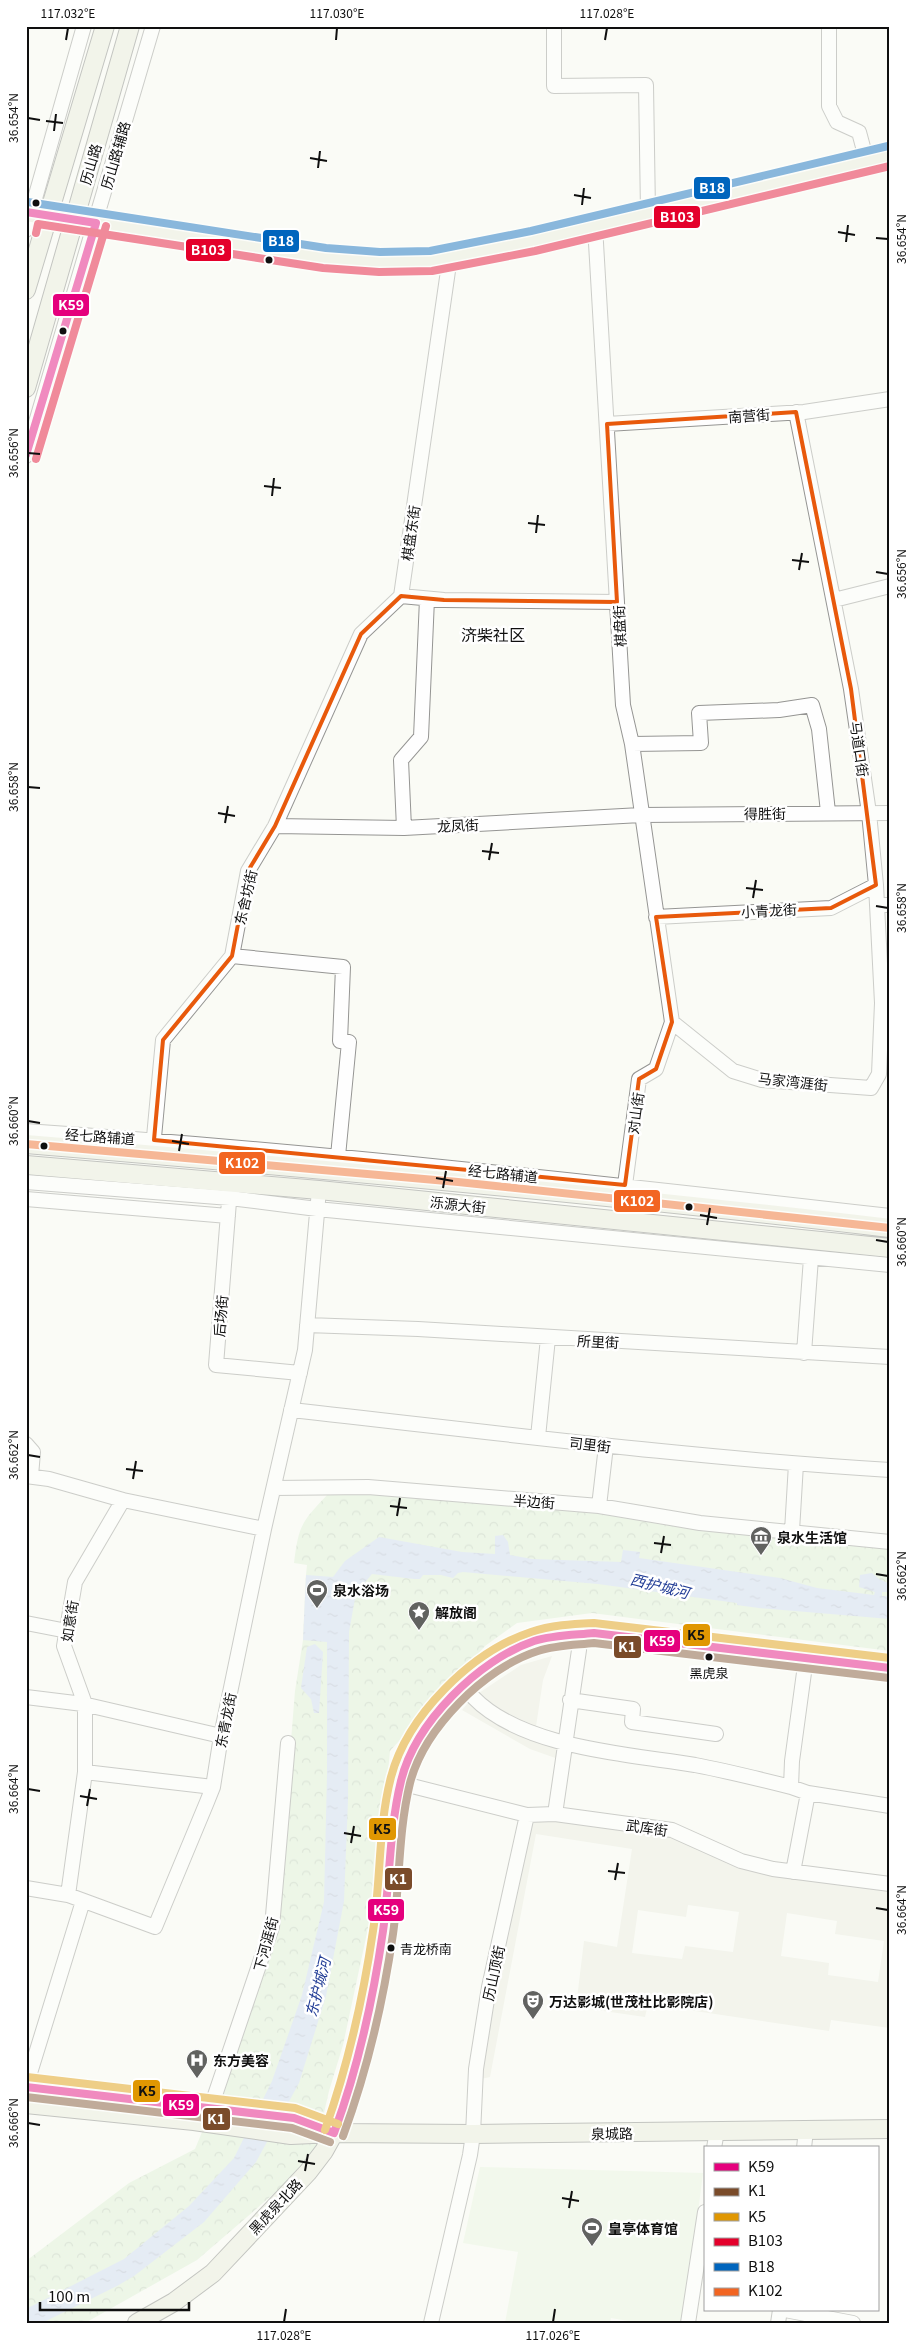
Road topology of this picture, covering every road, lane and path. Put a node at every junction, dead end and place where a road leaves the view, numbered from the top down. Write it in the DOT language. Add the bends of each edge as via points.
graph roads {
  1 [pos="84,26"];
  2 [pos="105,26"];
  3 [pos="130,26"];
  4 [pos="153,26"];
  5 [pos="554,26"];
  6 [pos="829,26"];
  7 [pos="890,156"];
  8 [pos="866,162"];
  9 [pos="648,212"];
  10 [pos="35,213"];
  11 [pos="73,221"];
  12 [pos="96,223"];
  13 [pos="595,226"];
  14 [pos="26,230"];
  15 [pos="450,258"];
  16 [pos="26,290"];
  17 [pos="26,388"];
  18 [pos="890,399"];
  19 [pos="796,412"];
  20 [pos="607,424"];
  21 [pos="26,456"];
  22 [pos="890,586"];
  23 [pos="402,596"];
  24 [pos="427,599"];
  25 [pos="834,600"];
  26 [pos="617,602"];
  27 [pos="632,744"];
  28 [pos="828,812"];
  29 [pos="890,812"];
  30 [pos="869,813"];
  31 [pos="641,815"];
  32 [pos="275,826"];
  33 [pos="404,828"];
  34 [pos="876,885"];
  35 [pos="883,905"];
  36 [pos="656,917"];
  37 [pos="232,956"];
  38 [pos="672,1022"];
  39 [pos="885,1052"];
  40 [pos="871,1088"];
  41 [pos="26,1131"];
  42 [pos="26,1144"];
  43 [pos="153,1147"];
  44 [pos="338,1156"];
  45 [pos="26,1165"];
  46 [pos="26,1182"];
  47 [pos="625,1185"];
  48 [pos="230,1190"];
  49 [pos="319,1190"];
  50 [pos="26,1200"];
  51 [pos="317,1209"];
  52 [pos="228,1216"];
  53 [pos="890,1216"];
  54 [pos="890,1228"];
  55 [pos="890,1248"];
  56 [pos="811,1258"];
  57 [pos="890,1265"];
  58 [pos="307,1326"];
  59 [pos="548,1338"];
  60 [pos="804,1352"];
  61 [pos="890,1357"];
  62 [pos="300,1374"];
  63 [pos="291,1410"];
  64 [pos="538,1437"];
  65 [pos="26,1444"];
  66 [pos="606,1446"];
  67 [pos="796,1464"];
  68 [pos="890,1470"];
  69 [pos="28,1476"];
  70 [pos="274,1488"];
  71 [pos="124,1500"];
  72 [pos="599,1506"];
  73 [pos="264,1529"];
  74 [pos="792,1531"];
  75 [pos="890,1542"];
  76 [pos="26,1623"];
  77 [pos="67,1631"];
  78 [pos="579,1650"];
  79 [pos="806,1658"];
  80 [pos="890,1668"];
  81 [pos="26,1697"];
  82 [pos="473,1697"];
  83 [pos="570,1700"];
  84 [pos="85,1704"];
  85 [pos="716,1734"];
  86 [pos="221,1736"];
  87 [pos="288,1743"];
  88 [pos="564,1744"];
  89 [pos="85,1772"];
  90 [pos="400,1783"];
  91 [pos="213,1787"];
  92 [pos="791,1787"];
  93 [pos="808,1793"];
  94 [pos="890,1806"];
  95 [pos="555,1814"];
  96 [pos="526,1815"];
  97 [pos="793,1872"];
  98 [pos="890,1884"];
  99 [pos="26,1888"];
  100 [pos="68,1895"];
  101 [pos="83,1901"];
  102 [pos="26,2086"];
  103 [pos="26,2104"];
  104 [pos="211,2107"];
  105 [pos="890,2129"];
  106 [pos="334,2132"];
  107 [pos="474,2134"];
  108 [pos="716,2139"];
  109 [pos="805,2139"];
  110 [pos="704,2219"];
  111 [pos="795,2312"];
  112 [pos="137,2323"];
  113 [pos="431,2323"];
  114 [pos="688,2323"];
  115 [pos="853,2323"];
  1 -- 10 [label="street"];
  2 -- 10 [label="main road, 历山路"];
  3 -- 11 [label="main road, 历山路"];
  4 -- 12 [label="street, 历山路辅路"];
  5 -- 9 [label="street" via="554,86 646,85"];
  6 -- 8 [label="street" via="829,106 837,122 859,132"];
  7 -- 8 [label="main road"];
  8 -- 9 [label="main road"];
  9 -- 13 [label="main road"];
  10 -- 11 [label="main road"];
  10 -- 14 [label="street"];
  10 -- 16 [label="main road, 历山路"];
  11 -- 12 [label="main road"];
  11 -- 17 [label="main road, 历山路"];
  12 -- 15 [label="main road" via="325,258 389,262 431,262"];
  12 -- 21 [label="street, 历山路辅路"];
  13 -- 15 [label="main road"];
  13 -- 20 [label="street, 棋盘街"];
  15 -- 23 [label="street, 棋盘东街"];
  18 -- 19 [label="street, 南营街"];
  19 -- 20 [label="street, 南营街"];
  19 -- 25 [label="street, 马道口街"];
  20 -- 26 [label="street, 棋盘街"];
  22 -- 25 [label="street"];
  23 -- 24 [label="street"];
  23 -- 32 [label="street, 东舍坊街" via="361,634"];
  24 -- 26 [label="street"];
  24 -- 33 [label="street" via="421,737 401,760"];
  25 -- 30 [label="street, 马道口街"];
  26 -- 27 [label="street, 棋盘街" via="623,705"];
  27 -- 28 [label="street" via="700,743 700,713 812,706"];
  27 -- 31 [label="street, 棋盘街"];
  28 -- 30 [label="street, 得胜街"];
  28 -- 31 [label="street, 得胜街"];
  29 -- 30 [label="street, 得胜街"];
  30 -- 34 [label="street, 马道口街"];
  31 -- 33 [label="street, 龙凤街"];
  31 -- 36 [label="street, 棋盘街"];
  32 -- 33 [label="street, 龙凤街"];
  32 -- 37 [label="street, 东舍坊街" via="248,871"];
  34 -- 35 [label="street, 马道口街"];
  34 -- 36 [label="street, 小青龙街" via="831,908"];
  35 -- 39 [label="street, 马道口街"];
  36 -- 38 [label="street, 棋盘街"];
  37 -- 43 [label="street, 东舍坊街" via="163,1040"];
  37 -- 44 [label="street" via="343,967 340,1041 349,1042"];
  38 -- 40 [label="street, 马家湾涯街" via="732,1071 762,1080"];
  38 -- 47 [label="street, 对山街" via="656,1069 639,1079"];
  39 -- 40 [label="street, 马道口街"];
  41 -- 43 [label="street, 经七路辅道"];
  42 -- 43 [label="main road, 泺源大街"];
  43 -- 44 [label="street, 经七路辅道"];
  43 -- 54 [label="main road, 泺源大街"];
  44 -- 47 [label="street, 经七路辅道"];
  45 -- 48 [label="main road, 泺源大街"];
  46 -- 48 [label="street"];
  47 -- 53 [label="street, 经七路辅道"];
  48 -- 49 [label="main road, 泺源大街"];
  48 -- 51 [label="street"];
  48 -- 52 [label="street, 后场街"];
  49 -- 51 [label="street, 东青龙街"];
  49 -- 55 [label="main road, 泺源大街"];
  50 -- 52 [label="street"];
  51 -- 56 [label="street"];
  51 -- 58 [label="street, 东青龙街"];
  52 -- 62 [label="street, 后场街" via="216,1365"];
  56 -- 57 [label="street"];
  56 -- 60 [label="street"];
  58 -- 59 [label="street, 所里街" via="418,1329"];
  58 -- 62 [label="street, 东青龙街"];
  59 -- 60 [label="street, 所里街"];
  59 -- 64 [label="street"];
  60 -- 61 [label="street, 所里街"];
  62 -- 63 [label="street, 东青龙街"];
  63 -- 64 [label="street, 司里街"];
  63 -- 70 [label="street, 东青龙街"];
  64 -- 66 [label="street, 司里街"];
  65 -- 69 [label="street" via="33,1452"];
  66 -- 67 [label="street, 司里街"];
  66 -- 72 [label="street"];
  67 -- 68 [label="street, 司里街"];
  67 -- 74 [label="street"];
  69 -- 71 [label="street"];
  70 -- 72 [label="street, 半边街" via="368,1488"];
  70 -- 73 [label="street, 东青龙街"];
  71 -- 73 [label="street"];
  71 -- 77 [label="street, 如意街" via="76,1582"];
  72 -- 74 [label="street, 半边街" via="700,1523"];
  73 -- 86 [label="street, 东青龙街"];
  74 -- 75 [label="street, 半边街"];
  76 -- 77 [label="street"];
  77 -- 84 [label="street, 如意街" via="64,1646"];
  78 -- 83 [label="street"];
  79 -- 80 [label="street, 黑虎泉北路"];
  79 -- 90 [label="street, 黑虎泉北路" via="594,1633 560,1635 527,1644 501,1658 465,1685 435,1715 418,1737"];
  79 -- 92 [label="street"];
  81 -- 84 [label="street"];
  82 -- 88 [label="street" via="486,1711"];
  83 -- 85 [label="street" via="633,1709 632,1722"];
  83 -- 88 [label="street"];
  84 -- 86 [label="street"];
  84 -- 89 [label="street, 如意街"];
  86 -- 91 [label="street, 东青龙街"];
  87 -- 104 [label="street, 下河涯街" via="272,1927"];
  88 -- 92 [label="street" via="697,1766"];
  88 -- 95 [label="street"];
  89 -- 91 [label="street"];
  89 -- 100 [label="street, 如意街"];
  90 -- 96 [label="street, 武库街"];
  90 -- 106 [label="street, 黑虎泉北路" via="387,1905 371,1997 347,2099"];
  91 -- 101 [label="street, 东青龙街" via="155,1927"];
  92 -- 93 [label="street"];
  93 -- 94 [label="street"];
  93 -- 97 [label="street"];
  95 -- 96 [label="street, 武库街"];
  95 -- 97 [label="street, 武库街" via="672,1830 741,1861"];
  96 -- 107 [label="street, 历山顶街" via="489,1986 476,2069"];
  97 -- 98 [label="street, 武库街"];
  99 -- 100 [label="street, 东青龙街"];
  100 -- 101 [label="street, 东青龙街"];
  101 -- 102 [label="street"];
  102 -- 104 [label="main road"];
  103 -- 106 [label="main road" via="194,2121 292,2135"];
  104 -- 106 [label="main road" via="294,2118"];
  105 -- 109 [label="main road, 泉城路"];
  106 -- 107 [label="main road, 泉城路"];
  106 -- 112 [label="main road, 黑虎泉北路" via="308,2172 213,2273"];
  107 -- 108 [label="main road, 泉城路"];
  107 -- 113 [label="street, 历山顶街"];
  108 -- 109 [label="main road, 泉城路"];
  110 -- 114 [label="street"];
  111 -- 115 [label="street"];
}
